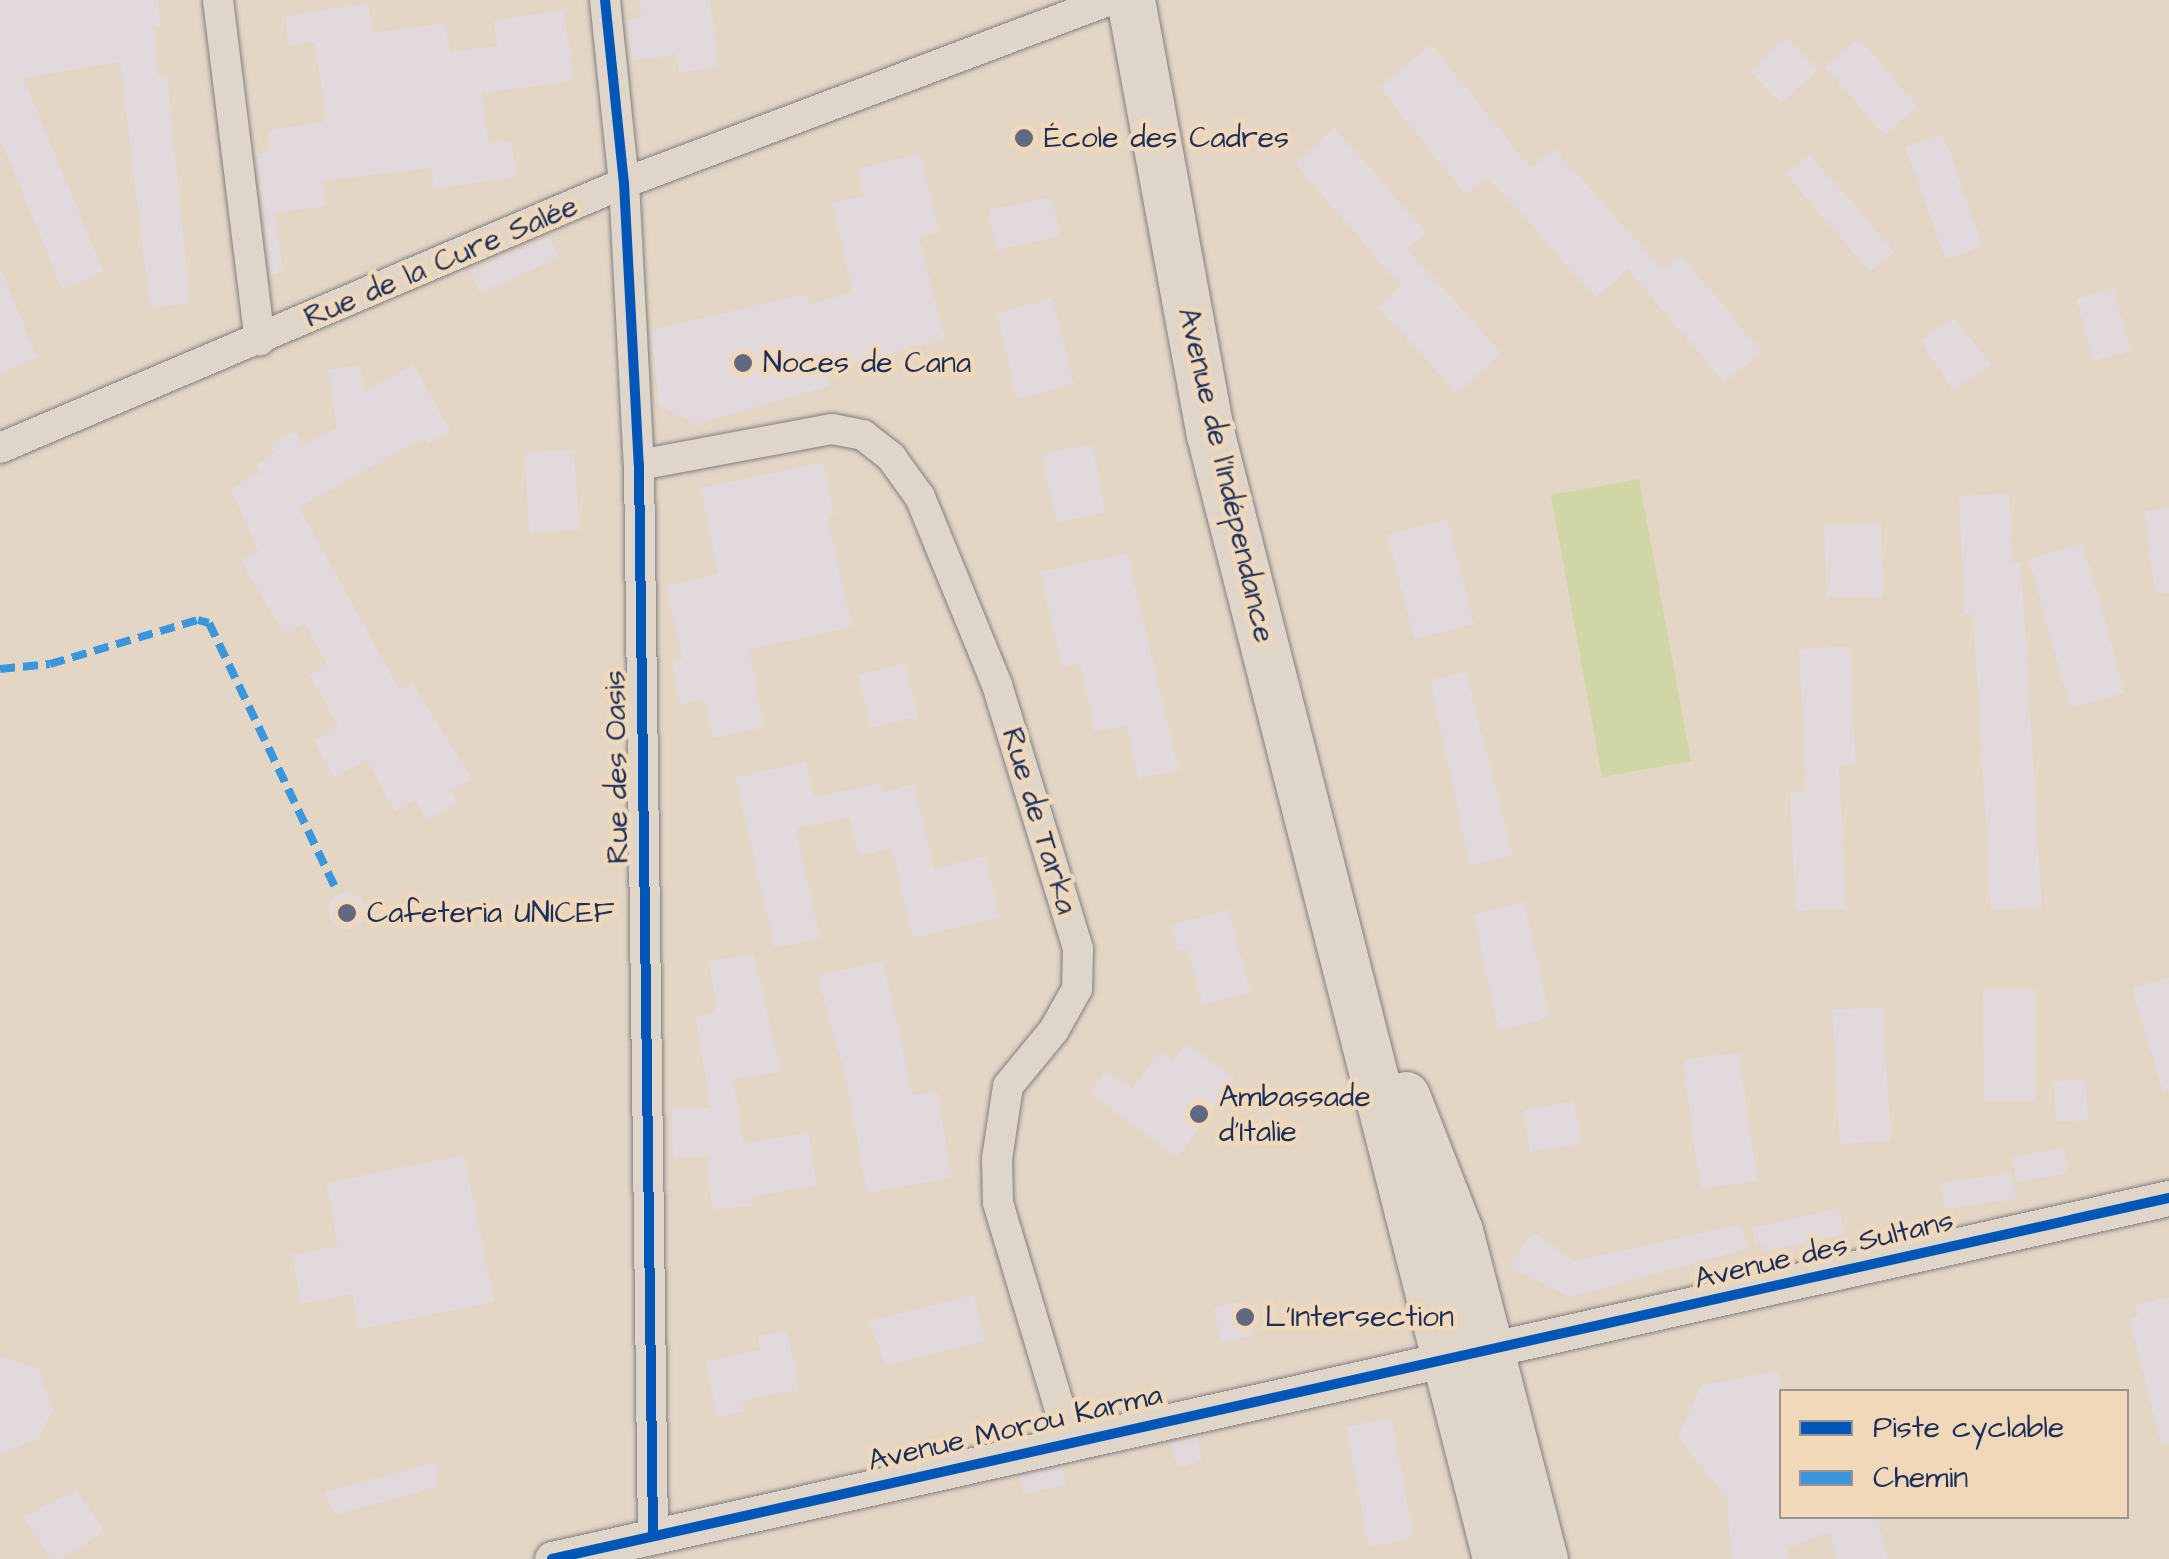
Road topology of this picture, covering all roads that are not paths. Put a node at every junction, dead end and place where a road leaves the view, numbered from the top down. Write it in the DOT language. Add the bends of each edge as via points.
graph roads {
  1 [pos="218,0"];
  2 [pos="605,0"];
  3 [pos="1110,0"];
  4 [pos="1131,0"];
  5 [pos="624,183"];
  6 [pos="260,340"];
  7 [pos="0,448"];
  8 [pos="639,465"];
  9 [pos="2169,1198"];
  10 [pos="1468,1354"];
  11 [pos="1069,1440"];
  12 [pos="652,1536"];
  13 [pos="552,1559"];
  14 [pos="1497,1559"];
  15 [pos="1544,1559"];
  1 -- 6 [label="street"];
  2 -- 5 [label="street, Rue des Oasis"];
  3 -- 5 [label="street, Rue de la Cure Salée"];
  4 -- 10 [label="highway, Avenue de l'Indépendance" via="1210,436 1345,944"];
  5 -- 6 [label="street, Rue de la Cure Salée"];
  5 -- 8 [label="street, Rue des Oasis"];
  6 -- 7 [label="street, Rue de la Cure Salée"];
  8 -- 11 [label="street, Rue de Tarka" via="832,429 864,435 891,457 920,497 996,685 1078,948 1078,989 1008,1086 997,1159 998,1203"];
  8 -- 12 [label="street, Rue des Oasis"];
  9 -- 10 [label="street, Avenue des Sultans"];
  10 -- 11 [label="street, Avenue Morou Karma"];
  10 -- 14 [label="highway, Avenue de l'Indépendance"];
  10 -- 15 [label="highway, Avenue de l'Indépendance"];
  11 -- 12 [label="street, Avenue Morou Karma"];
  12 -- 13 [label="street, Avenue Morou Karma"];
}
